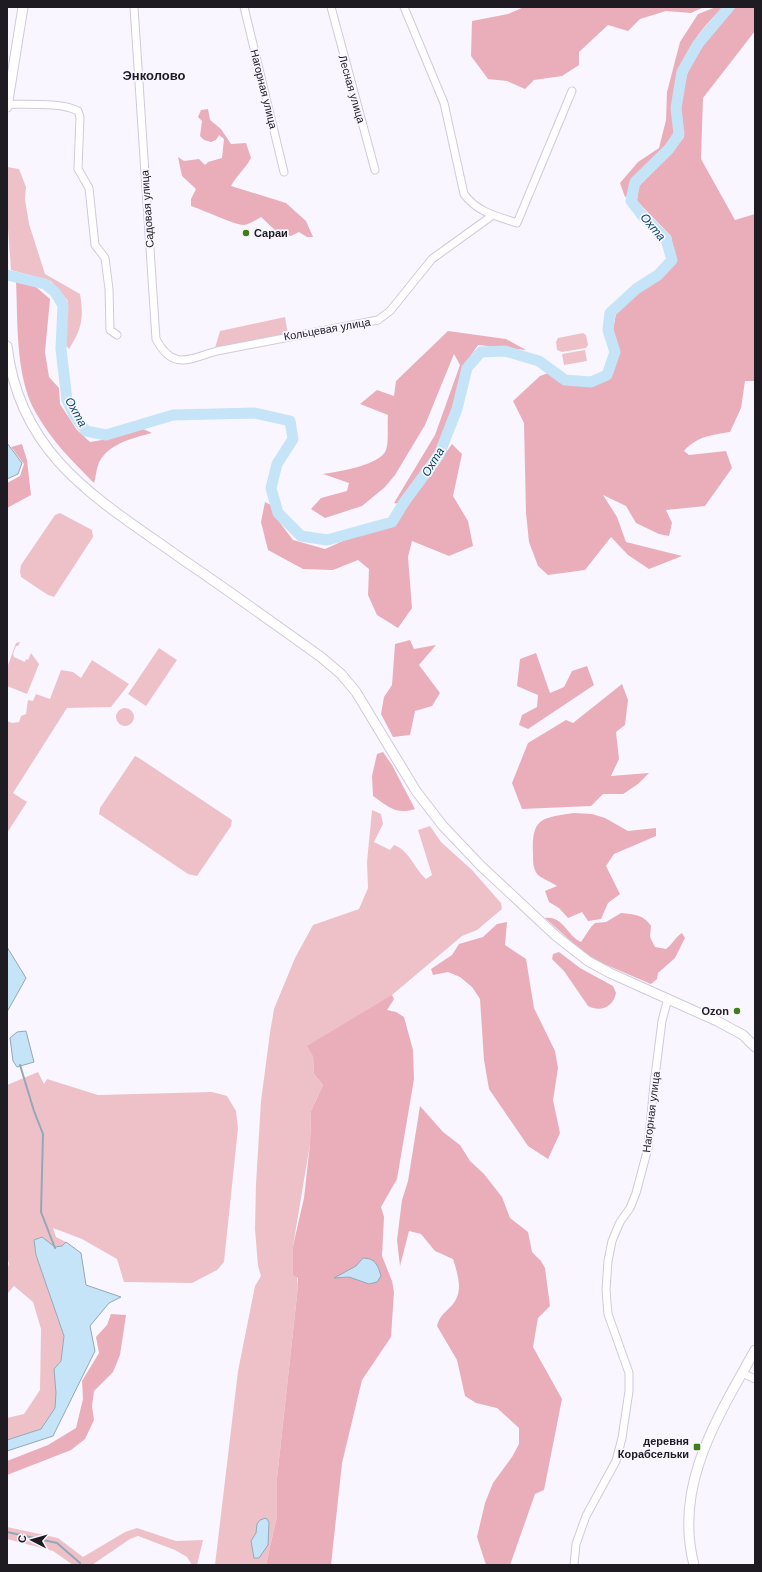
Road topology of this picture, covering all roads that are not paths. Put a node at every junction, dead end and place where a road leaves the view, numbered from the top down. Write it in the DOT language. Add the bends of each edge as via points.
graph roads {
  1 [pos="23,7"];
  2 [pos="134,7"];
  3 [pos="244,7"];
  4 [pos="330,7"];
  5 [pos="404,7"];
  6 [pos="572,91"];
  7 [pos="8,104"];
  8 [pos="7,107"];
  9 [pos="375,170"];
  10 [pos="284,172"];
  11 [pos="492,215"];
  12 [pos="117,335"];
  13 [pos="7,346"];
  14 [pos="217,351"];
  15 [pos="668,998"];
  16 [pos="755,1048"];
  17 [pos="755,1350"];
  18 [pos="742,1373"];
  19 [pos="755,1379"];
  20 [pos="574,1565"];
  21 [pos="694,1565"];
  1 -- 7 [label="main road"];
  2 -- 14 [label="street, Садовая улица" via="156,339 168,356 176,359 194,359"];
  3 -- 10 [label="street, Нагорная улица"];
  4 -- 9 [label="street, Лесная улица"];
  5 -- 11 [label="street" via="444,103 464,194 479,209"];
  6 -- 11 [label="street" via="517,223"];
  7 -- 8 [label="main road"];
  7 -- 12 [label="street" via="58,106 78,111 78,169 89,188 96,245 105,258 110,330"];
  11 -- 14 [label="street, Кольцевая улица" via="432,259 390,311 378,320"];
  13 -- 15 [label="main road" via="16,393 41,442 59,464 108,507 314,652 341,674 356,692 416,791 443,826 481,866 556,936 588,960 610,973"];
  15 -- 16 [label="main road" via="743,1035"];
  15 -- 20 [label="street, Нагорная улица" via="662,1021 648,1148 636,1193 612,1241 608,1261 608,1314 629,1373 622,1438 616,1461 586,1516 576,1544"];
  17 -- 18 [label="main road"];
  18 -- 19 [label="street"];
  18 -- 21 [label="main road" via="709,1437 692,1483 688,1534"];
}
